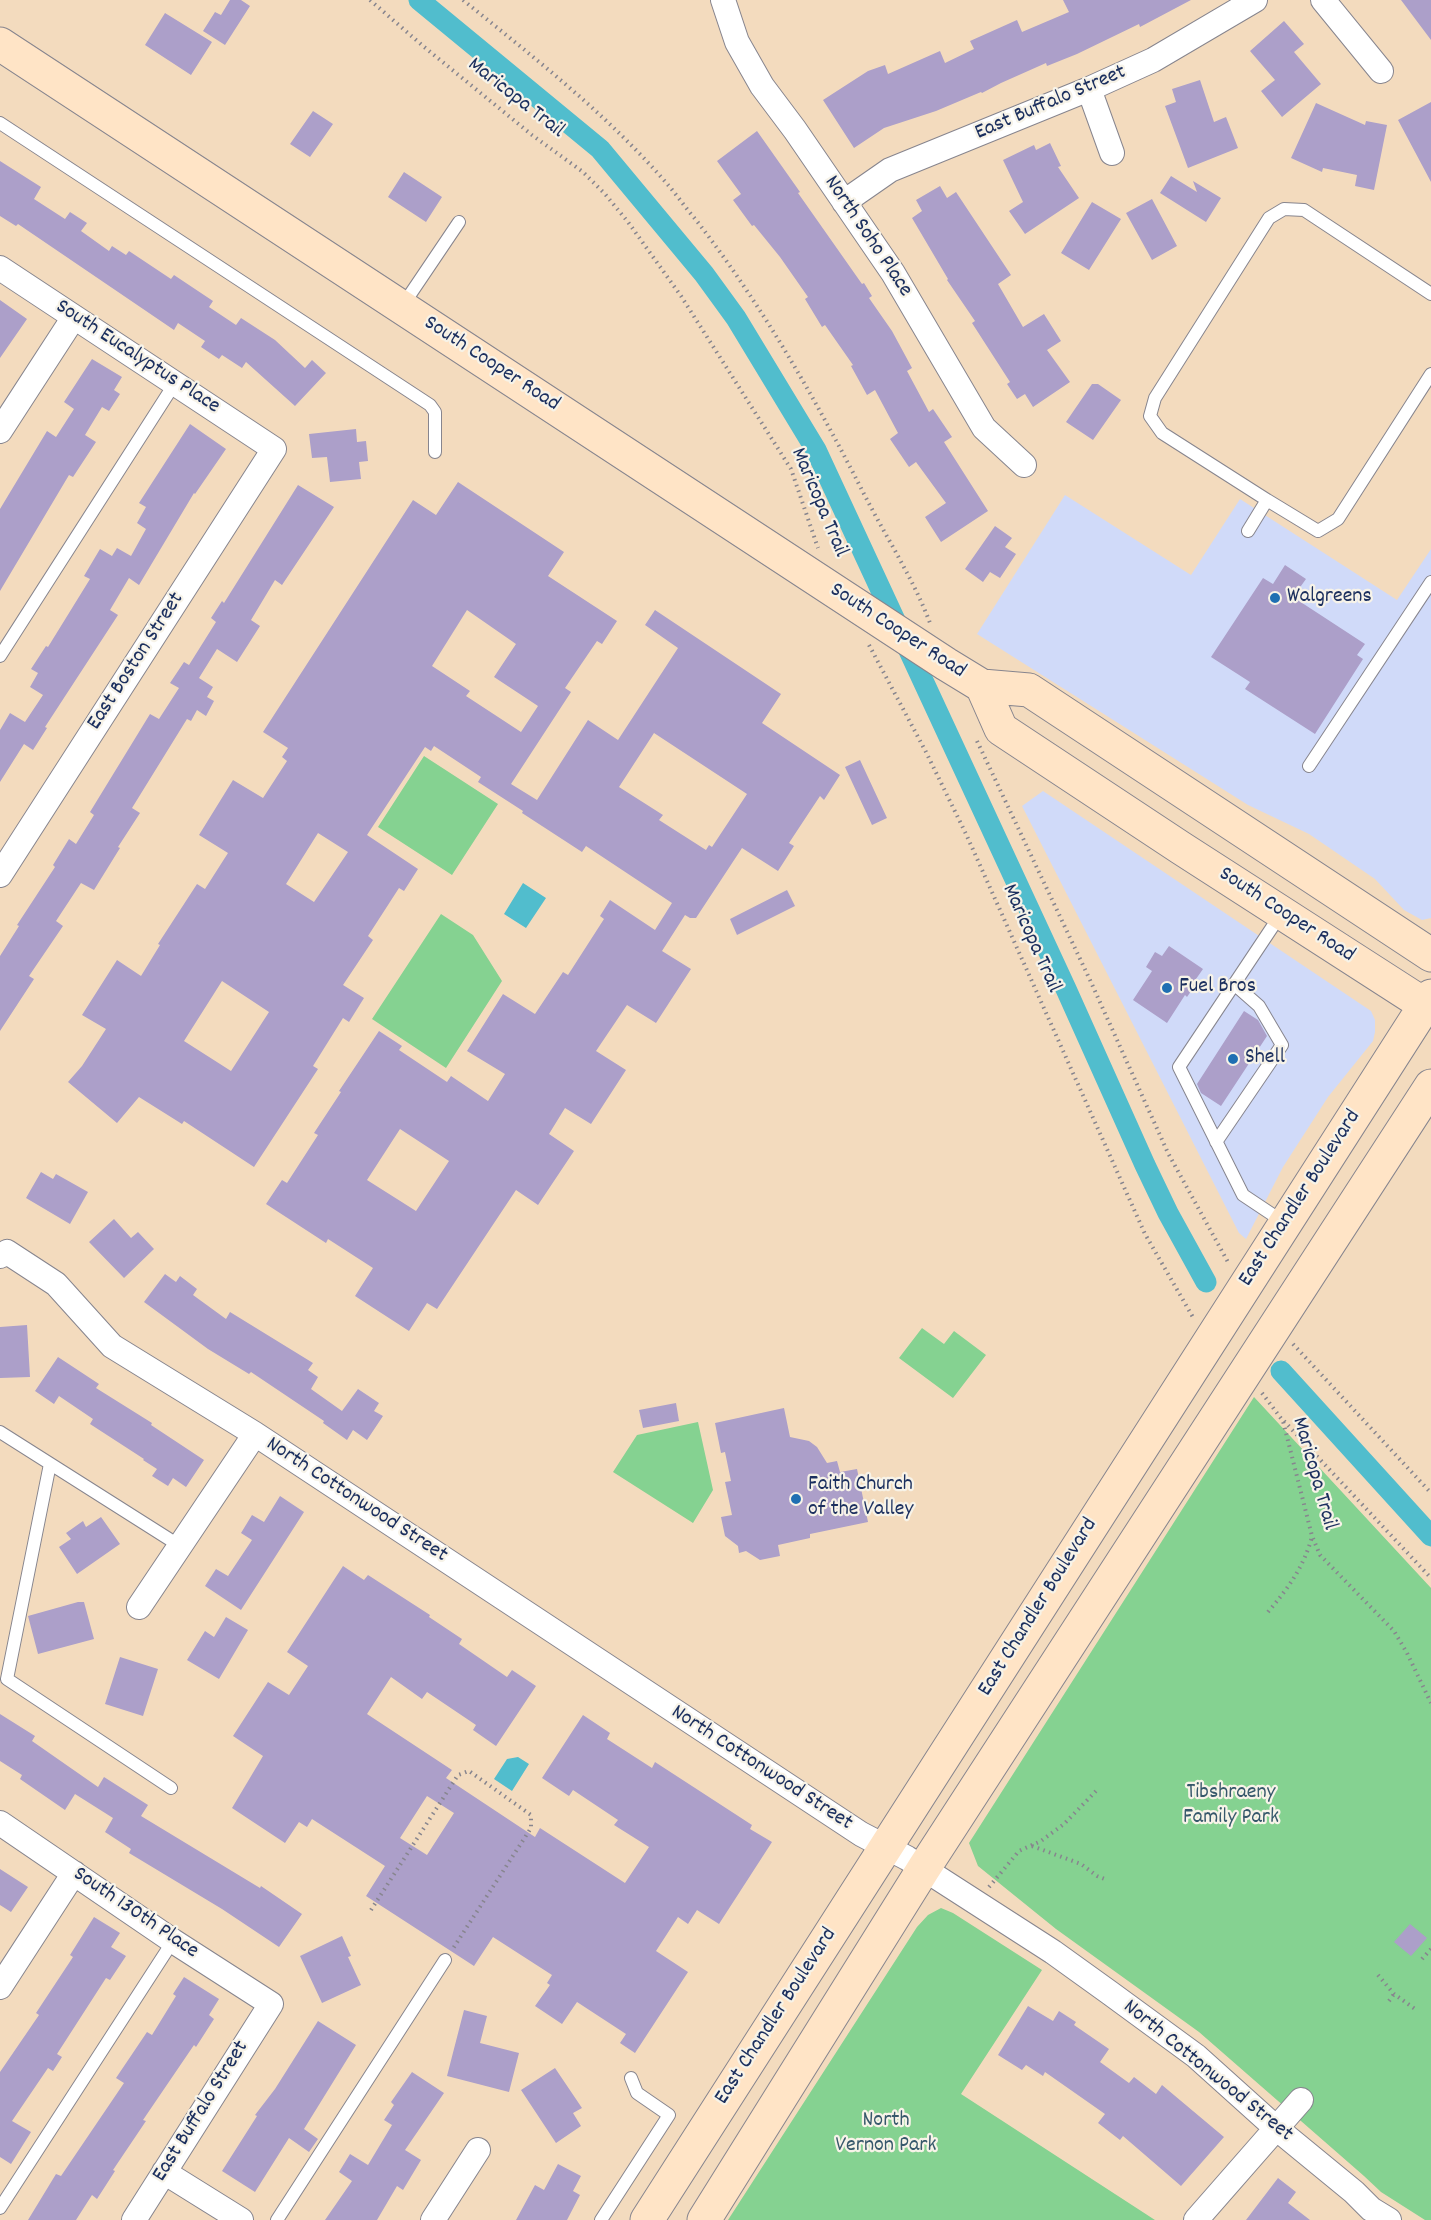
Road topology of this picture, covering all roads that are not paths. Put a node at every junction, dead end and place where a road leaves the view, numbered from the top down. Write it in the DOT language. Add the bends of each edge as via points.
graph roads {
  1 [pos="723,0"];
  2 [pos="1255,0"];
  3 [pos="1323,0"];
  4 [pos="0,44"];
  5 [pos="1381,71"];
  6 [pos="1089,89"];
  7 [pos="0,123"];
  8 [pos="1112,153"];
  9 [pos="844,202"];
  10 [pos="459,222"];
  11 [pos="0,268"];
  12 [pos="1431,294"];
  13 [pos="402,306"];
  14 [pos="74,317"];
  15 [pos="1431,374"];
  16 [pos="175,383"];
  17 [pos="0,431"];
  18 [pos="274,449"];
  19 [pos="435,452"];
  20 [pos="1024,465"];
  21 [pos="1267,500"];
  22 [pos="1248,531"];
  23 [pos="1431,582"];
  24 [pos="0,656"];
  25 [pos="982,686"];
  26 [pos="1309,766"];
  27 [pos="0,875"];
  28 [pos="1281,913"];
  29 [pos="1431,955"];
  30 [pos="1234,984"];
  31 [pos="1429,1003"];
  32 [pos="1431,1086"];
  33 [pos="1216,1142"];
  34 [pos="1285,1223"];
  35 [pos="0,1256"];
  36 [pos="0,1432"];
  37 [pos="255,1434"];
  38 [pos="50,1464"];
  39 [pos="1095,1521"];
  40 [pos="180,1546"];
  41 [pos="139,1607"];
  42 [pos="1056,1666"];
  43 [pos="171,1788"];
  44 [pos="0,1822"];
  45 [pos="887,1846"];
  46 [pos="924,1868"];
  47 [pos="74,1873"];
  48 [pos="173,1941"];
  49 [pos="446,1960"];
  50 [pos="0,1987"];
  51 [pos="271,2004"];
  52 [pos="631,2078"];
  53 [pos="1301,2100"];
  54 [pos="1276,2128"];
  55 [pos="478,2150"];
  56 [pos="164,2172"];
  57 [pos="0,2208"];
  58 [pos="134,2220"];
  59 [pos="241,2220"];
  60 [pos="277,2220"];
  61 [pos="433,2220"];
  62 [pos="601,2220"];
  63 [pos="647,2220"];
  64 [pos="704,2220"];
  65 [pos="1196,2220"];
  66 [pos="1389,2220"];
  1 -- 9 [label="street, North Soho Place" via="737,42 762,86"];
  2 -- 6 [label="street, East Buffalo Street" via="1153,60"];
  3 -- 5 [label="street"];
  4 -- 13 [label="main road, South Cooper Road"];
  6 -- 8 [label="street"];
  6 -- 9 [label="street, East Buffalo Street" via="890,170"];
  7 -- 19 [label="lane" via="430,405 435,412"];
  9 -- 20 [label="street, North Soho Place" via="893,273 984,428"];
  10 -- 13 [label="lane"];
  11 -- 14 [label="street, South Eucalyptus Place"];
  12 -- 21 [label="lane" via="1304,210 1284,209 1269,218 1155,398 1150,416 1162,432"];
  13 -- 25 [label="main road, South Cooper Road"];
  14 -- 16 [label="street, South Eucalyptus Place"];
  14 -- 17 [label="street"];
  15 -- 21 [label="lane" via="1338,519 1318,531"];
  16 -- 18 [label="street, South Eucalyptus Place"];
  16 -- 24 [label="lane"];
  18 -- 27 [label="street, East Boston Street"];
  21 -- 22 [label="lane"];
  23 -- 26 [label="lane"];
  25 -- 28 [label="main road, South Cooper Road" via="1001,729"];
  25 -- 29 [label="main road, South Cooper Road" via="1029,690"];
  28 -- 30 [label="lane"];
  28 -- 31 [label="main road, South Cooper Road"];
  30 -- 33 [label="lane" via="1179,1066"];
  30 -- 33 [label="lane" via="1259,1006 1282,1044"];
  31 -- 34 [label="main road, East Chandler Boulevard"];
  32 -- 42 [label="main road, East Chandler Boulevard" via="1284,1340 1252,1363"];
  33 -- 34 [label="lane" via="1243,1195"];
  34 -- 39 [label="main road, East Chandler Boulevard" via="1240,1294 1204,1322"];
  35 -- 37 [label="street, North Cottonwood Street" via="7,1252 56,1284 112,1346"];
  36 -- 38 [label="lane"];
  37 -- 40 [label="street"];
  37 -- 45 [label="street, North Cottonwood Street" via="851,1828"];
  38 -- 40 [label="lane"];
  38 -- 43 [label="lane" via="7,1679"];
  39 -- 42 [label="main road" via="1101,1529 1102,1543 1047,1639"];
  39 -- 45 [label="main road, East Chandler Boulevard"];
  40 -- 41 [label="street"];
  42 -- 46 [label="main road, East Chandler Boulevard"];
  44 -- 47 [label="street, South 130th Place"];
  45 -- 46 [label="street, North Cottonwood Street"];
  45 -- 63 [label="main road, East Chandler Boulevard"];
  46 -- 54 [label="street, North Cottonwood Street" via="1053,1952 1196,2056"];
  46 -- 64 [label="main road, East Chandler Boulevard"];
  47 -- 48 [label="street, South 130th Place"];
  47 -- 50 [label="street"];
  48 -- 51 [label="street, South 130th Place"];
  48 -- 57 [label="lane"];
  49 -- 60 [label="lane"];
  51 -- 56 [label="street, East Buffalo Street"];
  52 -- 62 [label="lane" via="637,2093 669,2115"];
  53 -- 54 [label="street"];
  54 -- 65 [label="street"];
  54 -- 66 [label="street, North Cottonwood Street"];
  55 -- 61 [label="street"];
  56 -- 58 [label="street, East Buffalo Street"];
  56 -- 59 [label="street"];
}
